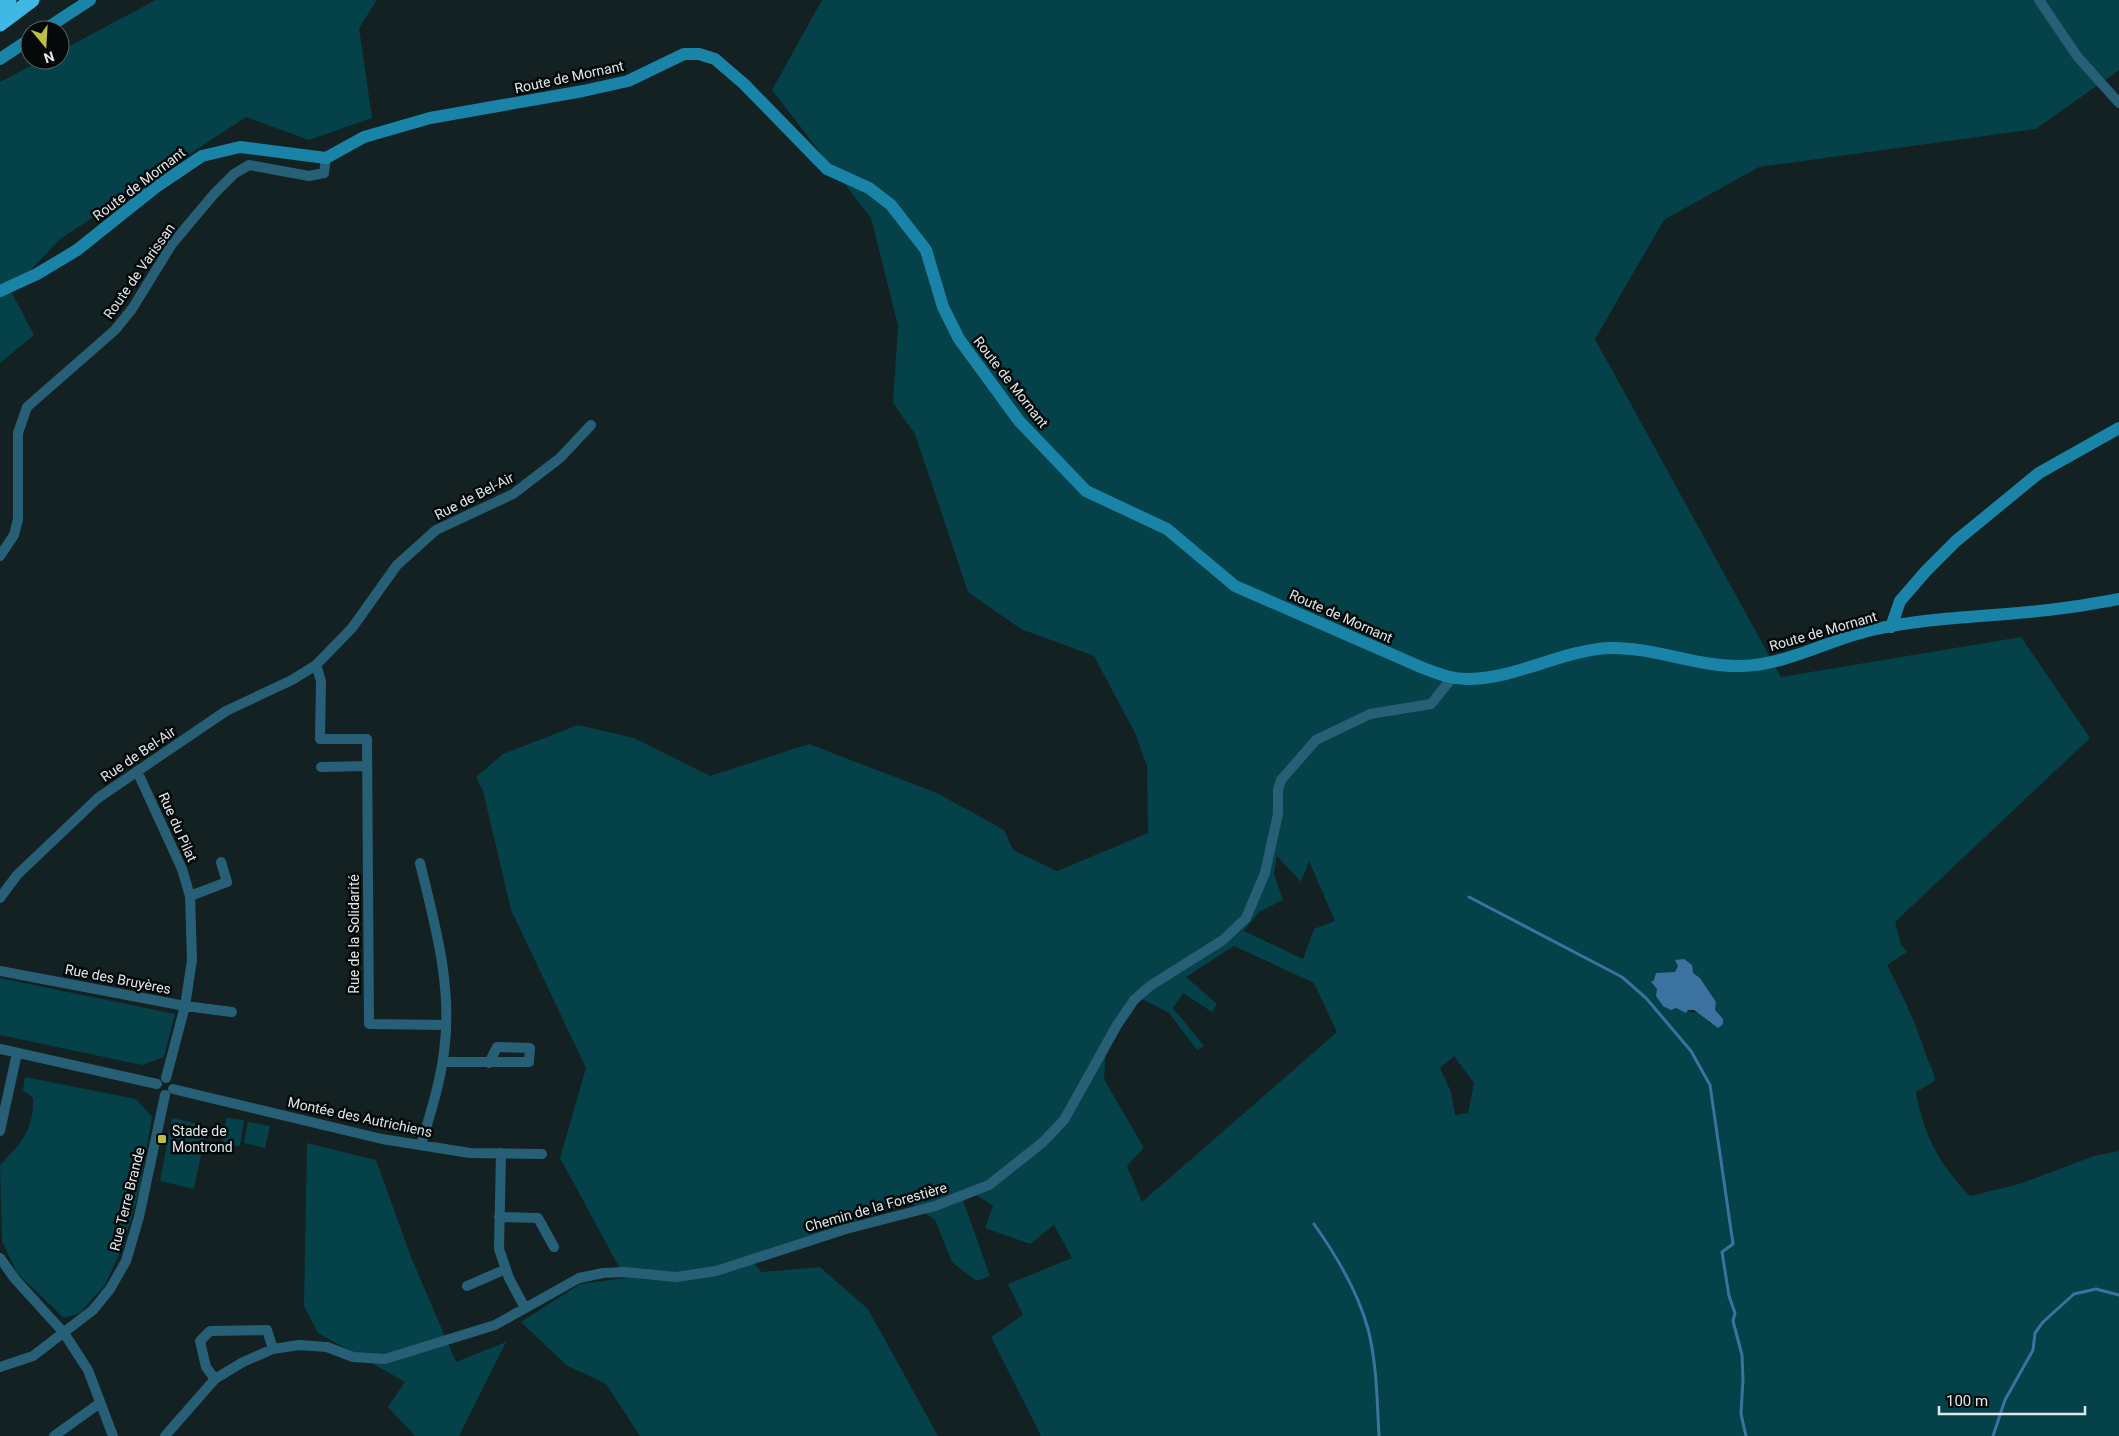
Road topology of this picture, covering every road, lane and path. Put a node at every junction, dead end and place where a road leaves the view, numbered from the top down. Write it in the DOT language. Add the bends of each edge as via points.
graph roads {
  1 [pos="9,0"];
  2 [pos="32,0"];
  3 [pos="90,0"];
  4 [pos="2039,0"];
  5 [pos="0,7"];
  6 [pos="59,20"];
  7 [pos="0,24"];
  8 [pos="20,46"];
  9 [pos="0,59"];
  10 [pos="2119,103"];
  11 [pos="326,158"];
  12 [pos="0,291"];
  13 [pos="591,424"];
  14 [pos="2119,428"];
  15 [pos="0,556"];
  16 [pos="2119,599"];
  17 [pos="1891,627"];
  18 [pos="316,665"];
  19 [pos="1452,678"];
  20 [pos="367,766"];
  21 [pos="321,767"];
  22 [pos="137,771"];
  23 [pos="221,862"];
  24 [pos="420,863"];
  25 [pos="190,896"];
  26 [pos="0,898"];
  27 [pos="0,970"];
  28 [pos="185,1006"];
  29 [pos="232,1012"];
  30 [pos="446,1025"];
  31 [pos="0,1049"];
  32 [pos="17,1053"];
  33 [pos="442,1062"];
  34 [pos="489,1063"];
  35 [pos="166,1078"];
  36 [pos="157,1084"];
  37 [pos="174,1088"];
  38 [pos="165,1095"];
  39 [pos="0,1131"];
  40 [pos="420,1145"];
  41 [pos="501,1153"];
  42 [pos="542,1154"];
  43 [pos="499,1217"];
  44 [pos="554,1247"];
  45 [pos="0,1258"];
  46 [pos="506,1269"];
  47 [pos="467,1286"];
  48 [pos="524,1308"];
  49 [pos="64,1332"];
  50 [pos="273,1349"];
  51 [pos="0,1367"];
  52 [pos="215,1379"];
  53 [pos="100,1403"];
  54 [pos="54,1436"];
  55 [pos="113,1436"];
  56 [pos="165,1436"];
  1 -- 5 [label="highway"];
  2 -- 7 [label="highway"];
  3 -- 6 [label="main road"];
  4 -- 10 [label="street" via="2077,56"];
  8 -- 9 [label="main road"];
  11 -- 12 [label="main road, Route de Mornant" via="240,147 202,156 156,187 77,250 38,274"];
  11 -- 15 [label="street, Route de Varissan" via="324,173 309,176 249,165 234,174 172,244 132,309 115,330 27,408 18,433 18,519 14,535"];
  11 -- 19 [label="main road, Route de Mornant" via="364,137 430,118 628,81 684,54 715,59 827,169 868,188 891,205 926,250 943,306 960,339 1019,421 1086,491 1167,529 1235,586"];
  13 -- 18 [label="street, Rue de Bel-Air" via="560,458 513,494 436,530 397,565 352,628"];
  14 -- 17 [label="main road" via="2039,473 1956,541 1900,601"];
  16 -- 17 [label="main road, Route de Mornant"];
  17 -- 19 [label="main road, Route de Mornant" via="1767,663 1741,666 1707,664 1639,650 1610,648 1481,678"];
  18 -- 20 [label="street" via="321,681 320,739 367,739"];
  18 -- 22 [label="street, Rue de Bel-Air" via="226,711"];
  19 -- 48 [label="street, Chemin de la Forestière" via="1431,704 1370,714 1316,740 1281,780 1278,814 1265,873 1246,918 1223,940 1165,976 1134,1000 1064,1120 1043,1142 989,1185 935,1206 846,1229 716,1270 676,1277 625,1272 579,1278"];
  20 -- 21 [label="street"];
  20 -- 30 [label="street, Rue de la Solidarité" via="369,1024"];
  22 -- 25 [label="street, Rue du Pilat" via="182,868"];
  22 -- 26 [label="street, Rue de Bel-Air" via="98,798 16,875"];
  23 -- 25 [label="street" via="227,882"];
  24 -- 30 [label="street" via="446,981"];
  25 -- 28 [label="street, Rue du Pilat" via="192,960"];
  27 -- 28 [label="street, Rue des Bruyères"];
  28 -- 29 [label="street, Rue des Bruyères"];
  28 -- 35 [label="street, Rue du Pilat"];
  30 -- 33 [label="street"];
  31 -- 32 [label="street"];
  32 -- 36 [label="street"];
  32 -- 39 [label="street"];
  33 -- 34 [label="street"];
  33 -- 40 [label="street"];
  35 -- 36 [label="street"];
  35 -- 37 [label="street" via="172,1081"];
  36 -- 38 [label="street" via="157,1090"];
  37 -- 38 [label="street"];
  37 -- 40 [label="street, Montée des Autrichiens" via="382,1139"];
  38 -- 49 [label="street, Rue Terre Brande" via="139,1217 126,1261 93,1310"];
  40 -- 41 [label="street, Montée des Autrichiens" via="470,1153"];
  41 -- 42 [label="street, Montée des Autrichiens"];
  41 -- 43 [label="street"];
  43 -- 44 [label="street" via="538,1218"];
  43 -- 46 [label="street" via="499,1250"];
  45 -- 49 [label="street"];
  46 -- 47 [label="street"];
  46 -- 48 [label="street"];
  48 -- 50 [label="street, Chemin de la Forestière" via="495,1325 386,1359 354,1357 327,1347 299,1345"];
  49 -- 51 [label="street, Rue Terre Brande" via="33,1356"];
  49 -- 53 [label="street" via="88,1370"];
  50 -- 52 [label="street, Chemin de la Forestière"];
  50 -- 52 [label="street" via="266,1330 210,1331 200,1341 206,1366"];
  52 -- 56 [label="street, Chemin de la Forestière"];
  53 -- 54 [label="street"];
  53 -- 55 [label="street"];
}
